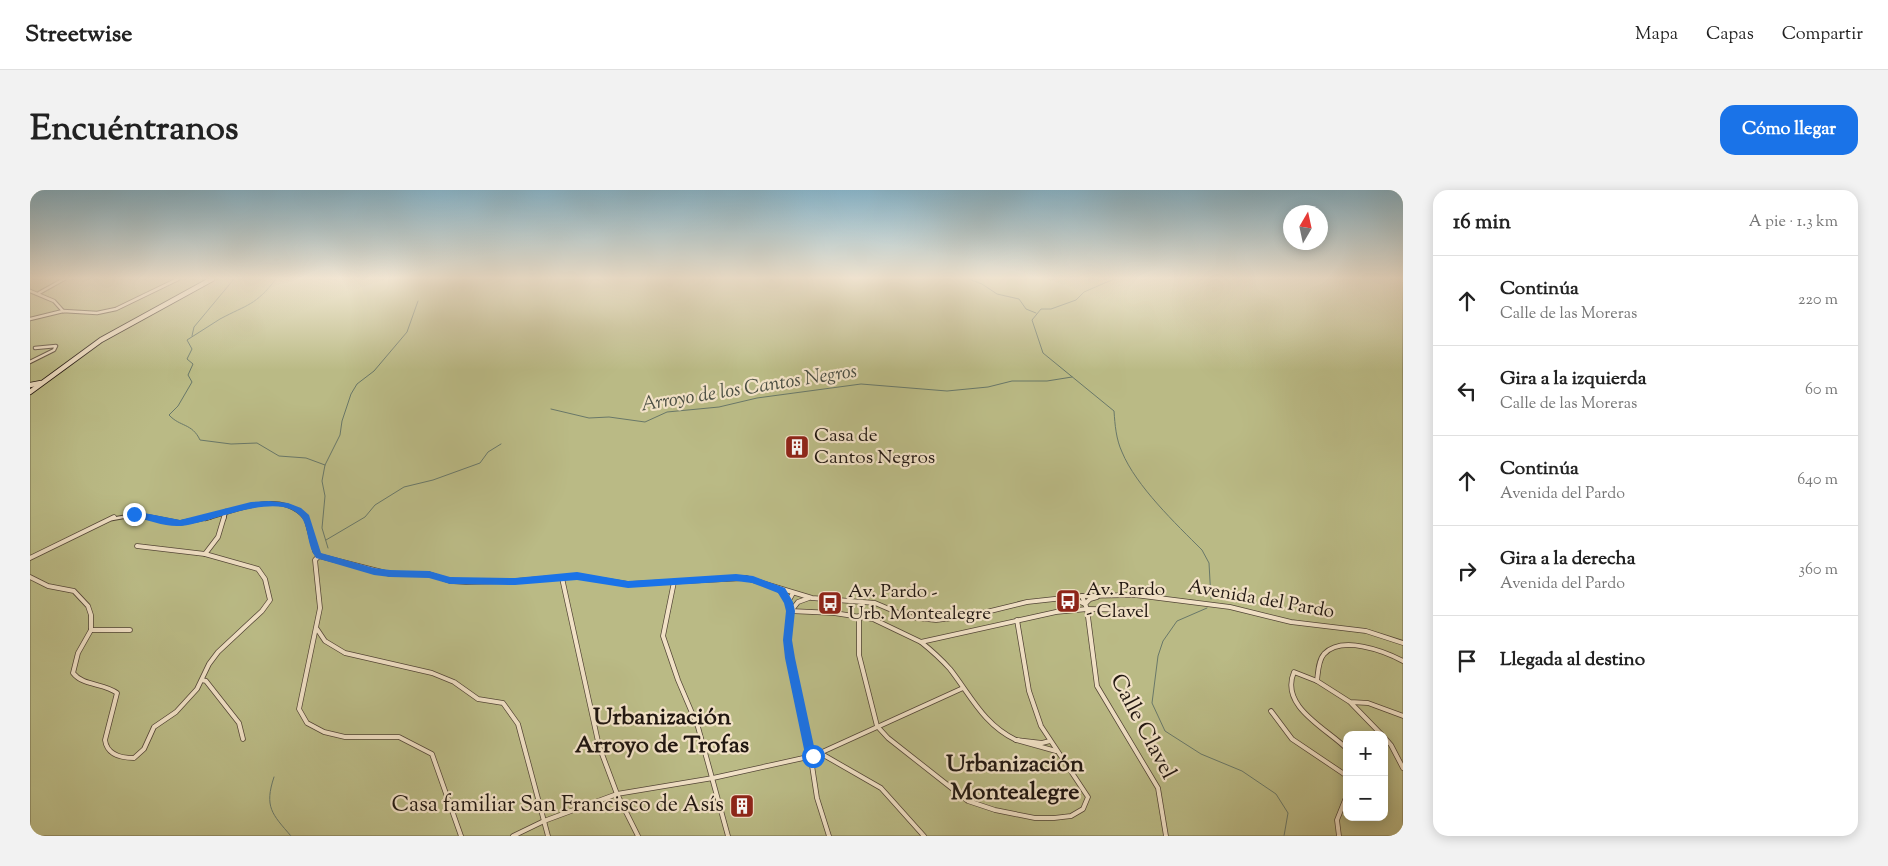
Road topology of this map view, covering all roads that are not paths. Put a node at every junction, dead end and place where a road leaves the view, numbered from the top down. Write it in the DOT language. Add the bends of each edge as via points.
graph roads {
  1 [pos="115,309"];
  2 [pos="156,309"];
  3 [pos="63,311"];
  4 [pos="30,319"];
  5 [pos="35,348"];
  6 [pos="30,362"];
  7 [pos="32,388"];
  8 [pos="226,511"];
  9 [pos="137,546"];
  10 [pos="205,554"];
  11 [pos="319,556"];
  12 [pos="30,558"];
  13 [pos="30,578"];
  14 [pos="562,578"];
  15 [pos="753,579"];
  16 [pos="674,582"];
  17 [pos="793,593"];
  18 [pos="1102,595"];
  19 [pos="1082,596"];
  20 [pos="1068,597"];
  21 [pos="812,598"];
  22 [pos="790,600"];
  23 [pos="795,604"];
  24 [pos="1086,607"];
  25 [pos="1144,610"];
  26 [pos="790,611"];
  27 [pos="859,616"];
  28 [pos="1017,620"];
  29 [pos="317,629"];
  30 [pos="91,630"];
  31 [pos="130,630"];
  32 [pos="921,642"];
  33 [pos="1403,643"];
  34 [pos="1403,661"];
  35 [pos="202,680"];
  36 [pos="1317,681"];
  37 [pos="963,688"];
  38 [pos="1350,702"];
  39 [pos="1271,711"];
  40 [pos="1403,716"];
  41 [pos="877,726"];
  42 [pos="1378,731"];
  43 [pos="242,739"];
  44 [pos="1016,740"];
  45 [pos="1050,741"];
  46 [pos="1388,742"];
  47 [pos="1343,745"];
  48 [pos="1056,751"];
  49 [pos="820,753"];
  50 [pos="810,757"];
  51 [pos="1403,768"];
  52 [pos="1343,774"];
  53 [pos="713,778"];
  54 [pos="617,794"];
  55 [pos="1343,804"];
  56 [pos="544,821"];
  57 [pos="461,836"];
  58 [pos="513,836"];
  59 [pos="548,836"];
  60 [pos="638,836"];
  61 [pos="728,836"];
  62 [pos="829,836"];
  63 [pos="924,836"];
  64 [pos="1166,836"];
  65 [pos="1339,836"];
  1 -- 3 [label="street" via="97,313"];
  2 -- 7 [label="main road" via="110,334"];
  3 -- 4 [label="street"];
  5 -- 6 [label="street" via="56,346"];
  8 -- 10 [label="street" via="218,537"];
  8 -- 11 [label="street" via="261,504 298,510 306,517"];
  8 -- 12 [label="street" via="180,523 143,515 115,517"];
  9 -- 10 [label="street"];
  10 -- 35 [label="street" via="262,572 270,600 218,652"];
  11 -- 14 [label="street, Avenida del Pardo" via="374,571 429,574 450,581 515,582"];
  11 -- 29 [label="street" via="315,560 320,608"];
  13 -- 30 [label="street" via="48,586 74,591 82,597 91,615"];
  14 -- 16 [label="street, Avenida del Pardo" via="589,577 628,584"];
  14 -- 54 [label="street" via="599,746"];
  15 -- 16 [label="street, Avenida del Pardo"];
  15 -- 17 [label="street, Avenida del Pardo"];
  15 -- 22 [label="street" via="782,591"];
  16 -- 53 [label="street" via="663,636 698,727"];
  17 -- 21 [label="street, Avenida del Pardo"];
  17 -- 22 [label="street"];
  18 -- 19 [label="street, Avenida del Pardo"];
  18 -- 24 [label="street" via="1090,599"];
  18 -- 33 [label="street, Avenida del Pardo" via="1135,595 1230,607 1291,622 1366,631"];
  19 -- 20 [label="street, Avenida del Pardo"];
  19 -- 24 [label="street, Calle Clavel"];
  20 -- 21 [label="street, Avenida del Pardo" via="936,620 908,617 874,603"];
  20 -- 24 [label="street" via="1078,599"];
  21 -- 23 [label="street"];
  22 -- 23 [label="street"];
  22 -- 26 [label="street"];
  23 -- 26 [label="street"];
  24 -- 25 [label="street"];
  24 -- 28 [label="street"];
  24 -- 64 [label="street, Calle Clavel" via="1097,686 1158,788"];
  26 -- 27 [label="street"];
  26 -- 50 [label="street" via="790,658"];
  27 -- 32 [label="street" via="873,619"];
  27 -- 41 [label="street" via="858,655"];
  28 -- 32 [label="street"];
  28 -- 45 [label="street" via="1029,690 1041,726"];
  29 -- 56 [label="street" via="325,641 345,653 432,673 454,682 478,699 504,703 518,724"];
  29 -- 57 [label="street" via="300,709 307,723 324,732 345,736 399,737 432,754"];
  30 -- 31 [label="street"];
  30 -- 35 [label="street" via="78,653 73,673 77,678 116,693 104,740 108,751 129,758 137,756 154,727 176,712"];
  32 -- 37 [label="street" via="951,670"];
  34 -- 36 [label="street" via="1374,648 1332,648 1321,660"];
  35 -- 43 [label="street" via="239,723"];
  36 -- 38 [label="street"];
  36 -- 47 [label="street" via="1294,672 1293,698 1300,710"];
  37 -- 41 [label="street"];
  37 -- 44 [label="street" via="990,726"];
  38 -- 40 [label="street" via="1368,703"];
  38 -- 42 [label="street"];
  39 -- 52 [label="street" via="1292,739"];
  41 -- 48 [label="street" via="968,801 992,810 1057,822 1078,813 1088,797"];
  41 -- 49 [label="street"];
  44 -- 45 [label="street"];
  44 -- 48 [label="street"];
  45 -- 48 [label="street"];
  46 -- 51 [label="street"];
  49 -- 50 [label="street"];
  49 -- 63 [label="street" via="881,788"];
  50 -- 53 [label="street"];
  50 -- 62 [label="street" via="814,790"];
  53 -- 54 [label="street"];
  53 -- 61 [label="street"];
  54 -- 56 [label="street"];
  54 -- 60 [label="street"];
  55 -- 65 [label="street" via="1337,817"];
  56 -- 58 [label="street"];
  56 -- 59 [label="street"];
}
